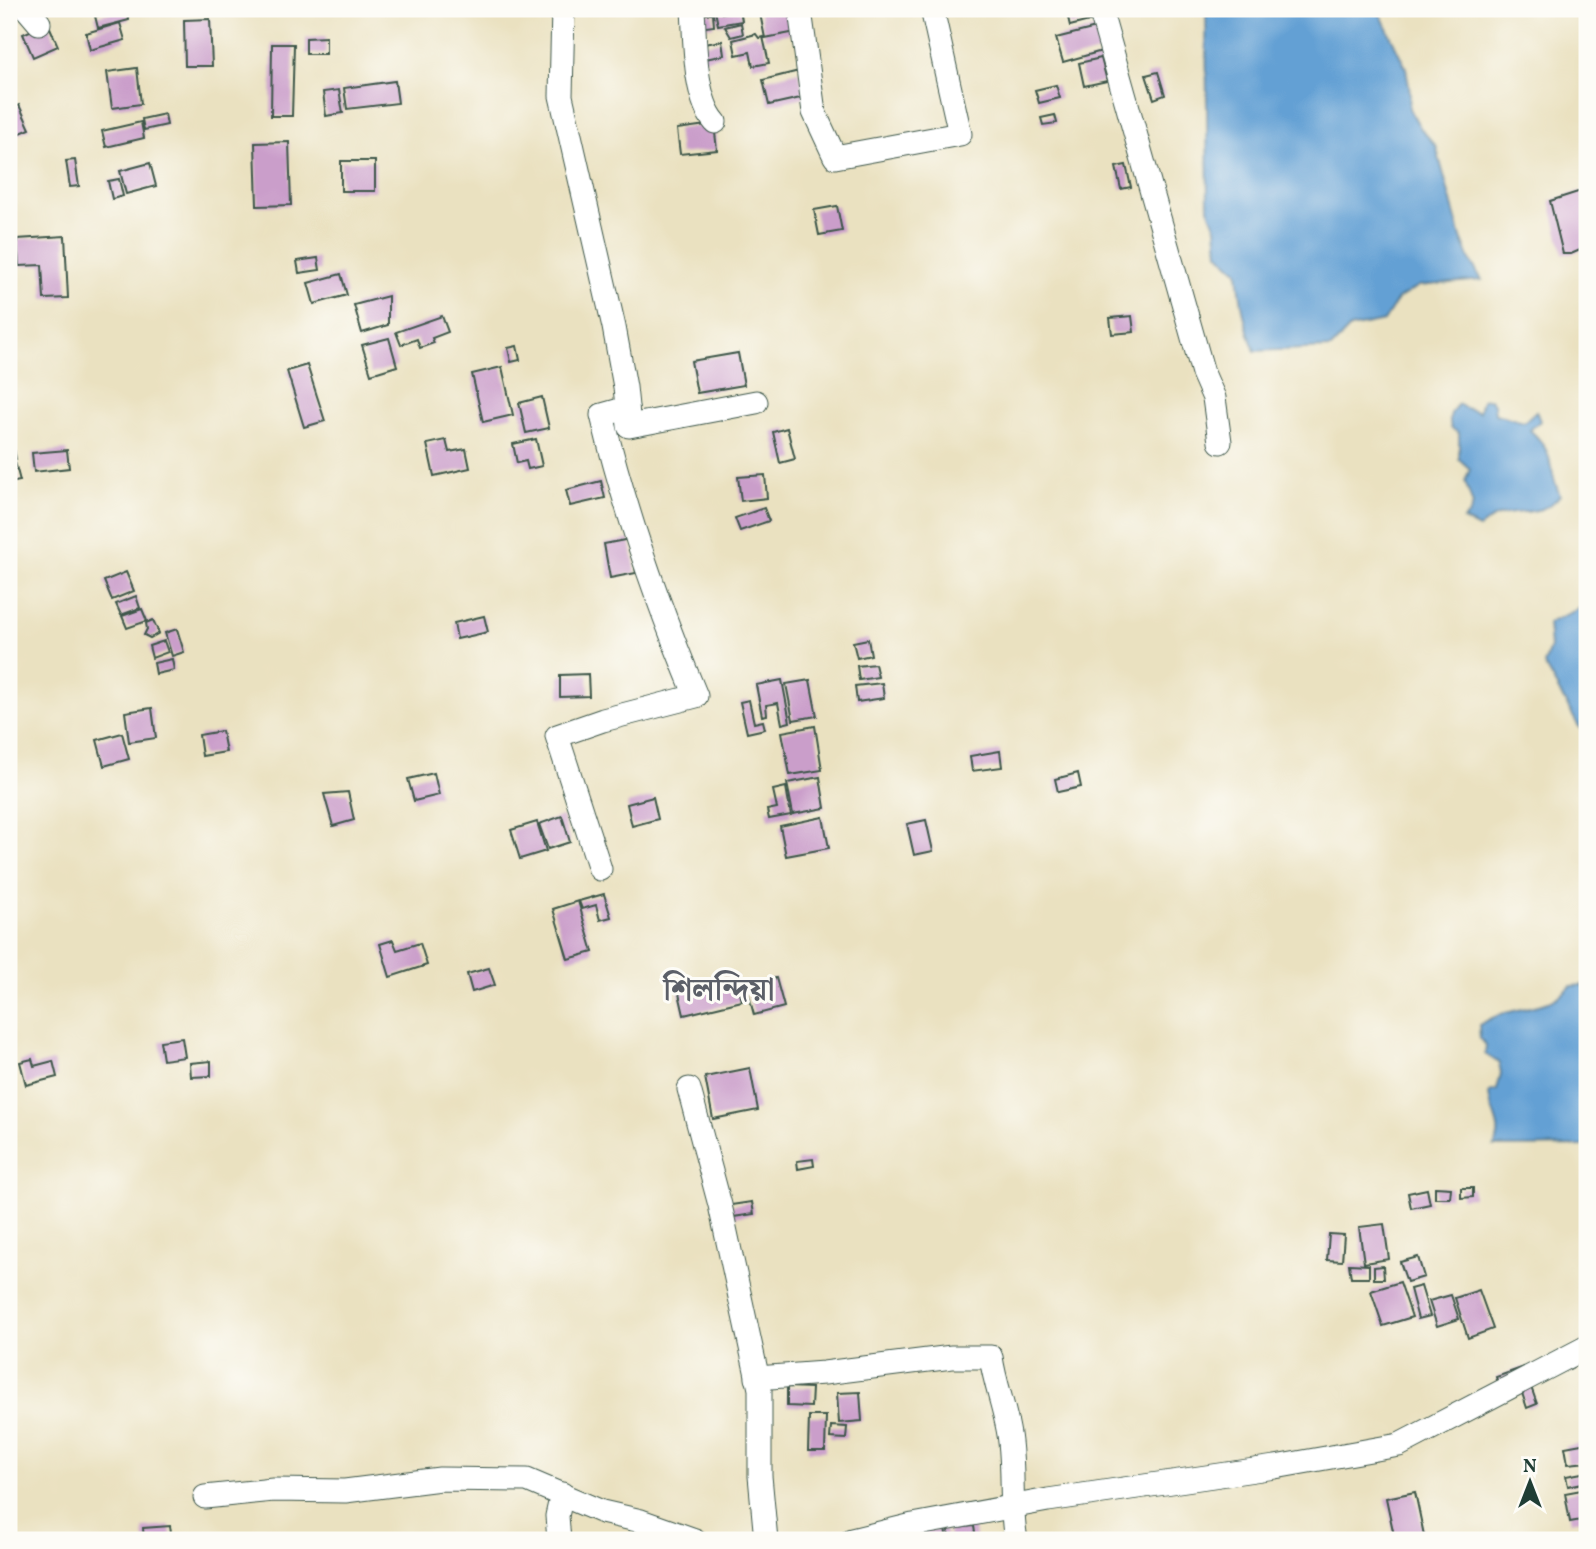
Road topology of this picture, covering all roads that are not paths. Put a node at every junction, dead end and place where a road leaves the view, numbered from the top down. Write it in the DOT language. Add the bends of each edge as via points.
graph roads {
  1 [pos="563,9"];
  2 [pos="693,9"];
  3 [pos="932,9"];
  4 [pos="1100,9"];
  5 [pos="800,10"];
  6 [pos="715,122"];
  7 [pos="755,402"];
  8 [pos="627,408"];
  9 [pos="1220,442"];
  10 [pos="600,869"];
  11 [pos="690,1089"];
  12 [pos="1587,1348"];
  13 [pos="757,1378"];
  14 [pos="562,1494"];
  15 [pos="205,1497"];
  16 [pos="1012,1507"];
  17 [pos="559,1540"];
  18 [pos="695,1540"];
  19 [pos="766,1540"];
  20 [pos="852,1540"];
  21 [pos="1016,1540"];
  1 -- 8 [label="street" via="561,96 614,327"];
  2 -- 6 [label="street" via="700,84"];
  3 -- 5 [label="street" via="960,134 835,157 814,112"];
  4 -- 9 [label="street" via="1203,373 1214,398"];
  7 -- 8 [label="street" via="629,426"];
  8 -- 10 [label="street" via="602,415 666,625 696,696 557,736"];
  11 -- 13 [label="street"];
  12 -- 16 [label="street" via="1399,1446"];
  13 -- 16 [label="street" via="991,1357 1010,1439"];
  13 -- 19 [label="street"];
  14 -- 15 [label="street" via="527,1480 440,1479 345,1491 273,1490"];
  14 -- 17 [label="street" via="557,1516"];
  14 -- 18 [label="street" via="602,1512"];
  16 -- 20 [label="street"];
  16 -- 21 [label="street"];
}
